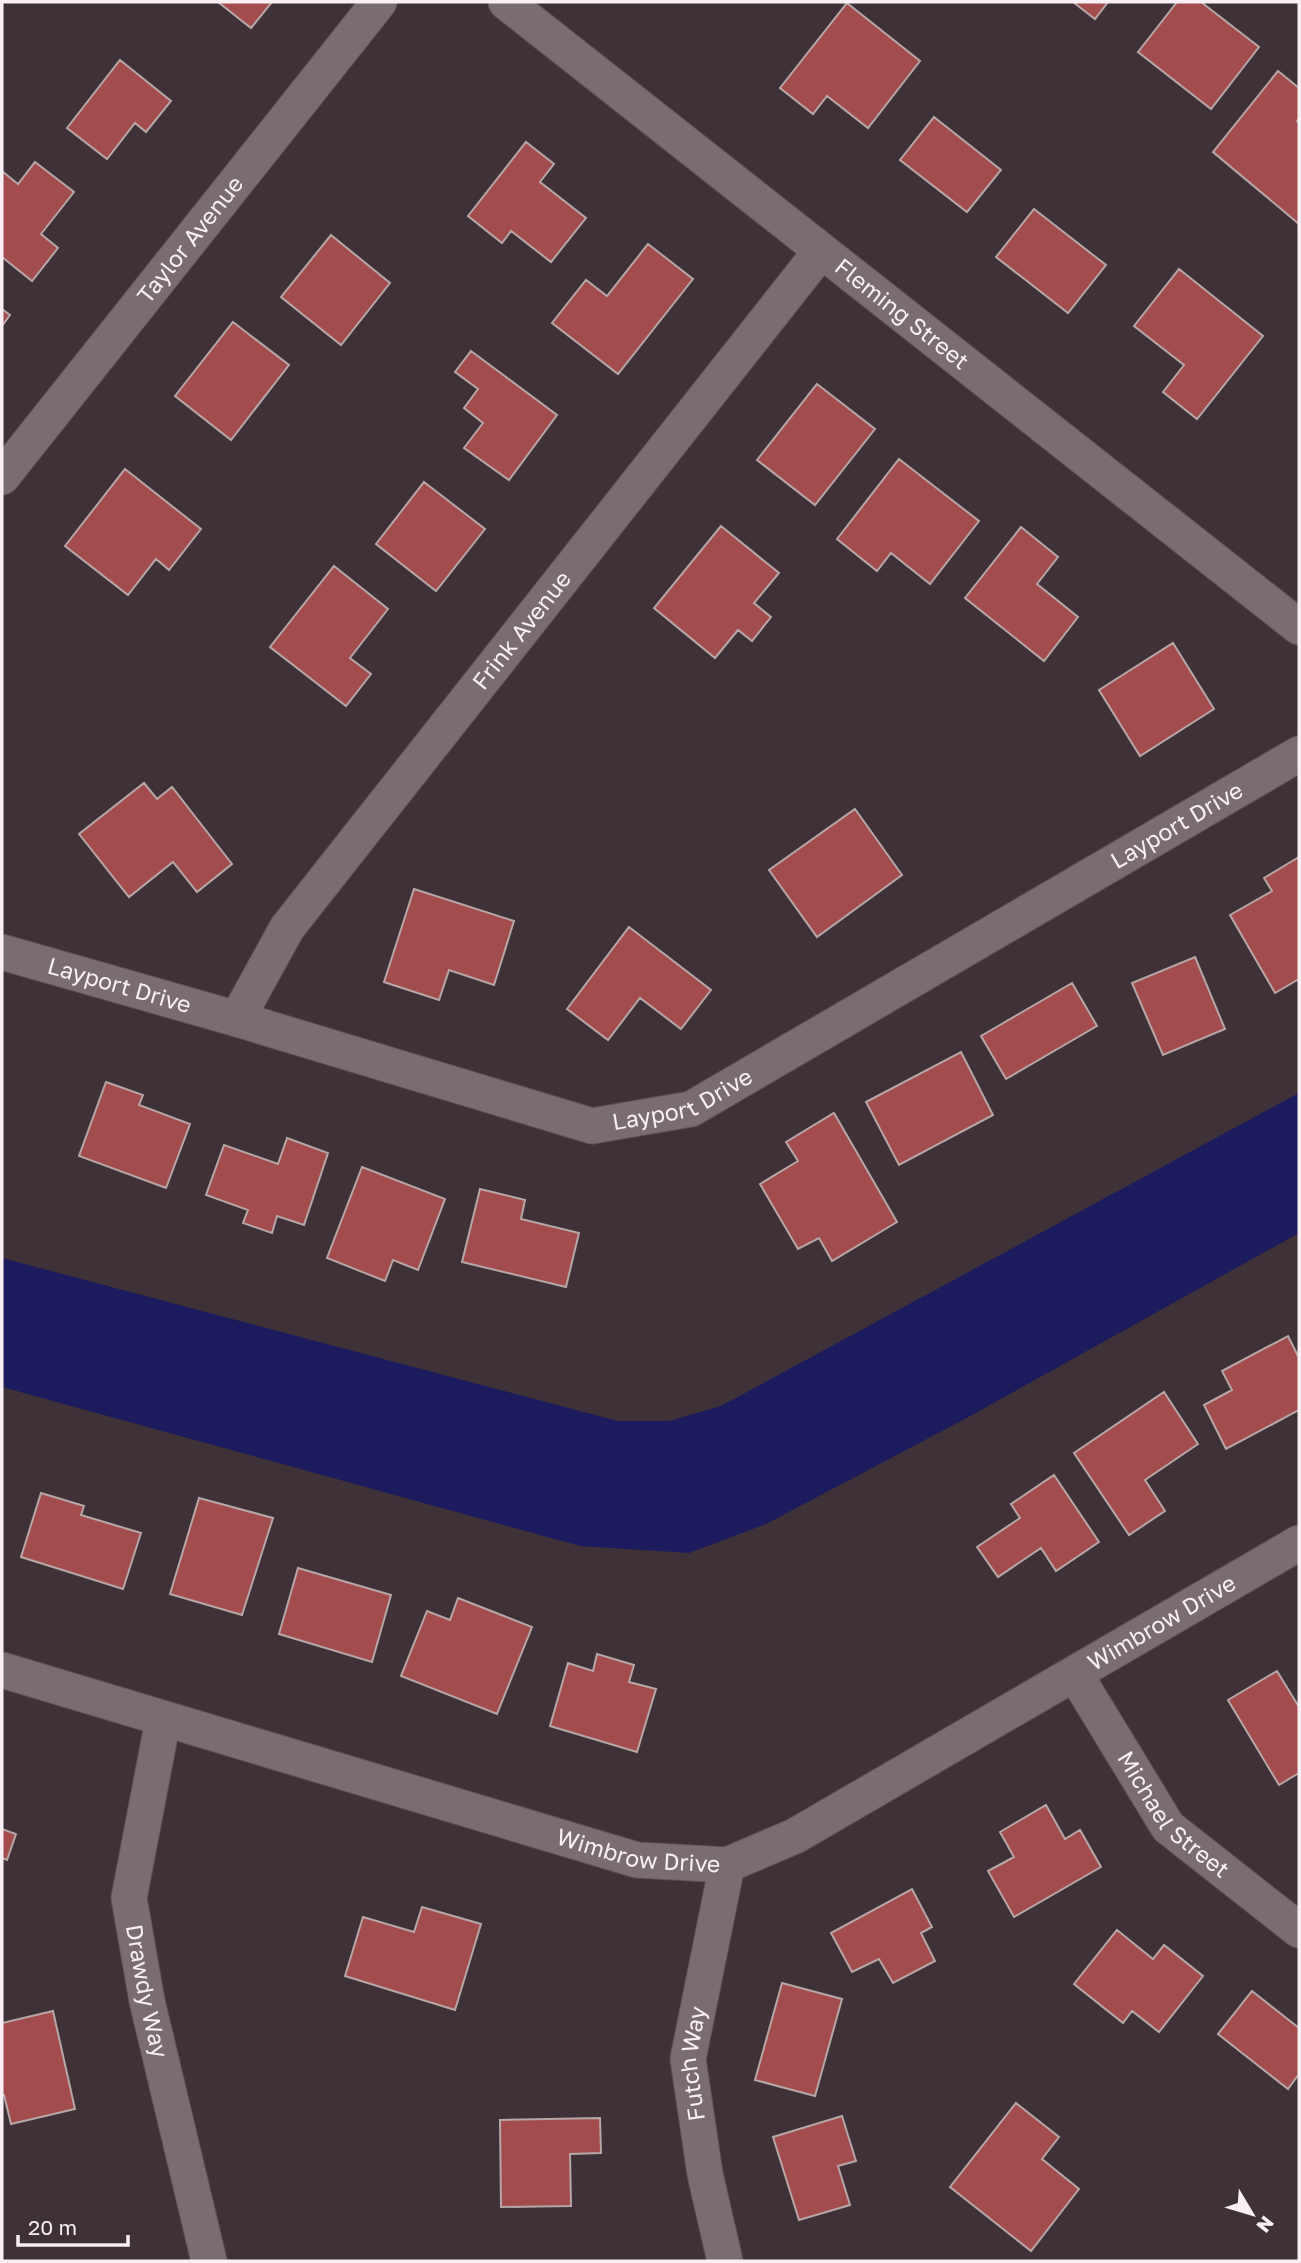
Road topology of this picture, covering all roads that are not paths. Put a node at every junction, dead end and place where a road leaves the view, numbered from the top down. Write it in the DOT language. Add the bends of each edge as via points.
graph roads {
  1 [pos="379,2"];
  2 [pos="506,2"];
  3 [pos="821,251"];
  4 [pos="2,477"];
  5 [pos="1299,627"];
  6 [pos="1299,754"];
  7 [pos="2,952"];
  8 [pos="237,1018"];
  9 [pos="1299,1544"];
  10 [pos="2,1670"];
  11 [pos="1074,1674"];
  12 [pos="163,1720"];
  13 [pos="727,1865"];
  14 [pos="1299,1930"];
  15 [pos="209,2261"];
  16 [pos="725,2261"];
  1 -- 4 [label="street, Taylor Avenue"];
  2 -- 3 [label="street, Fleming Street"];
  3 -- 5 [label="street, Fleming Street"];
  3 -- 8 [label="street, Frink Avenue" via="287,928"];
  6 -- 8 [label="street, Layport Drive" via="691,1109 593,1126"];
  7 -- 8 [label="street, Layport Drive"];
  9 -- 11 [label="street, Wimbrow Drive"];
  10 -- 12 [label="street, Wimbrow Drive"];
  11 -- 13 [label="street, Wimbrow Drive" via="795,1836"];
  11 -- 14 [label="street, Michael Street" via="1168,1827"];
  12 -- 13 [label="street, Wimbrow Drive" via="637,1860"];
  12 -- 15 [label="street, Drawdy Way" via="129,1898 147,2001"];
  13 -- 16 [label="street, Futch Way" via="688,2059 705,2174"];
}
